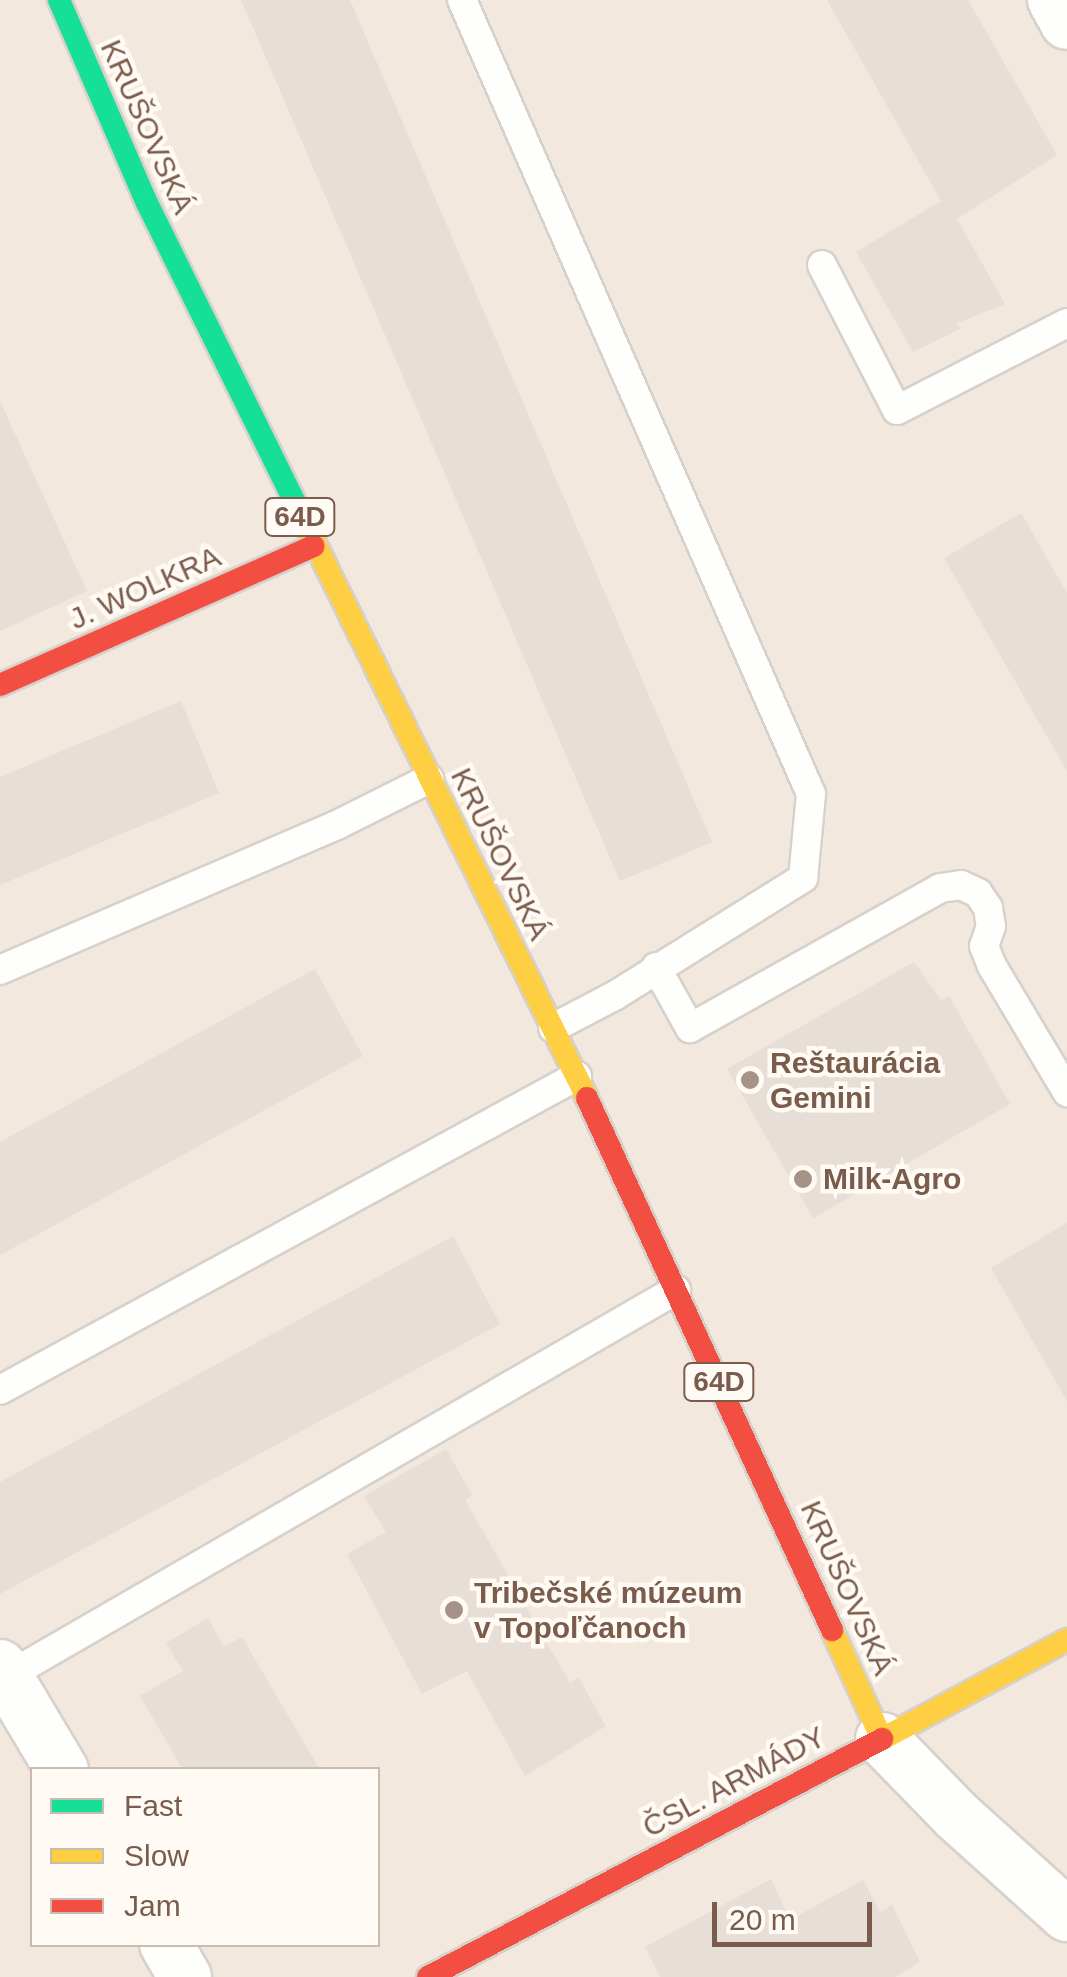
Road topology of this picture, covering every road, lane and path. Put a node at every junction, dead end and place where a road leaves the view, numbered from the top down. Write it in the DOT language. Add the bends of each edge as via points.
graph roads {
  1 [pos="59,0"];
  2 [pos="462,0"];
  3 [pos="1054,0"];
  4 [pos="1067,23"];
  5 [pos="822,265"];
  6 [pos="1067,323"];
  7 [pos="314,546"];
  8 [pos="0,685"];
  9 [pos="430,779"];
  10 [pos="656,967"];
  11 [pos="0,970"];
  12 [pos="553,1028"];
  13 [pos="577,1076"];
  14 [pos="1067,1092"];
  15 [pos="676,1290"];
  16 [pos="0,1390"];
  17 [pos="1065,1645"];
  18 [pos="3,1671"];
  19 [pos="882,1738"];
  20 [pos="60,1767"];
  21 [pos="1067,1915"];
  22 [pos="168,1947"];
  23 [pos="185,1977"];
  24 [pos="428,1977"];
  1 -- 7 [label="main road, KRUŠOVSKÁ / 64D" via="146,203"];
  2 -- 10 [label="lane" via="811,794 803,878"];
  3 -- 4 [label="street"];
  5 -- 6 [label="lane" via="897,410"];
  7 -- 8 [label="main road, J. WOLKRA"];
  7 -- 9 [label="main road, KRUŠOVSKÁ / 64D"];
  9 -- 11 [label="lane" via="337,826"];
  9 -- 12 [label="main road, KRUŠOVSKÁ / 64D"];
  10 -- 12 [label="lane"];
  10 -- 14 [label="lane" via="690,1028 940,888 961,885 988,908 984,946 992,966"];
  12 -- 13 [label="main road, KRUŠOVSKÁ / 64D"];
  13 -- 15 [label="main road, KRUŠOVSKÁ / 64D"];
  13 -- 16 [label="lane"];
  15 -- 18 [label="lane"];
  15 -- 19 [label="main road, KRUŠOVSKÁ / 64D"];
  17 -- 19 [label="main road, ČSL. ARMÁDY"];
  18 -- 20 [label="street"];
  19 -- 21 [label="street"];
  19 -- 24 [label="main road, ČSL. ARMÁDY"];
  22 -- 23 [label="street"];
}
